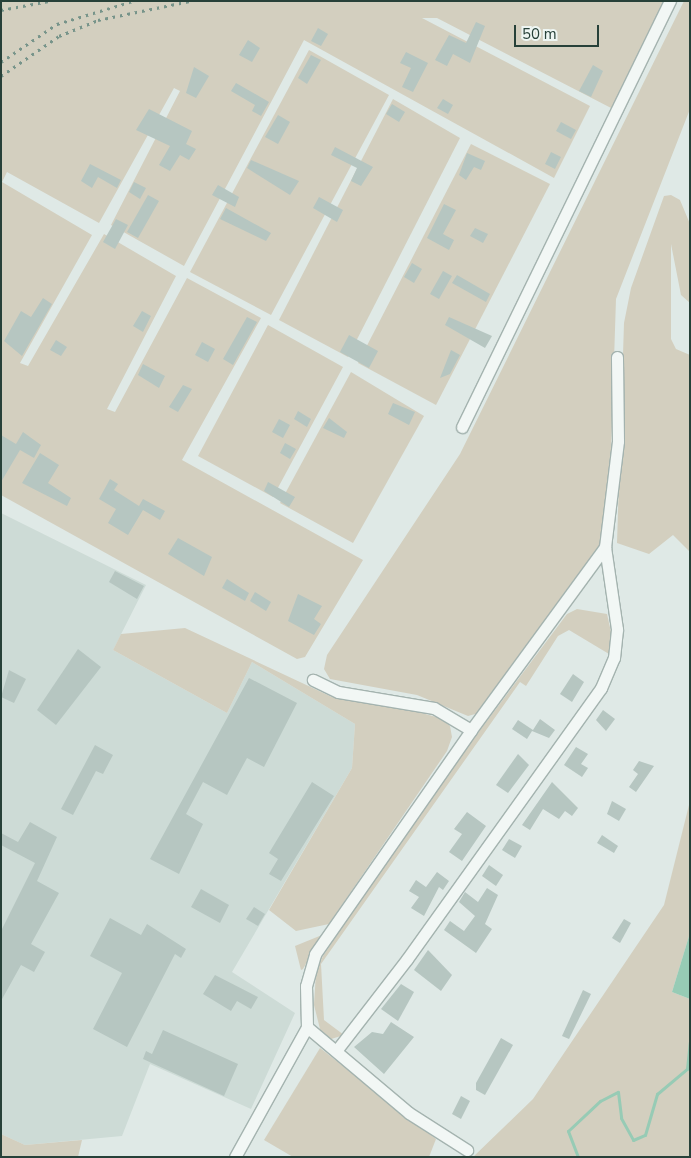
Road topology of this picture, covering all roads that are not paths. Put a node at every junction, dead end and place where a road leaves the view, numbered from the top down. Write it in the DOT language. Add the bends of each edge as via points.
graph roads {
  1 [pos="670,1"];
  2 [pos="617,357"];
  3 [pos="462,427"];
  4 [pos="605,547"];
  5 [pos="312,680"];
  6 [pos="471,730"];
  7 [pos="307,1027"];
  8 [pos="336,1051"];
  9 [pos="467,1150"];
  10 [pos="234,1157"];
  1 -- 3 [label="street"];
  2 -- 4 [label="street" via="618,441"];
  4 -- 6 [label="street"];
  4 -- 8 [label="street" via="617,629 614,658 600,688 407,959"];
  5 -- 6 [label="street" via="338,692 434,708"];
  6 -- 7 [label="street" via="315,954 306,986"];
  7 -- 8 [label="street"];
  7 -- 10 [label="street"];
  8 -- 9 [label="street" via="410,1113"];
}
